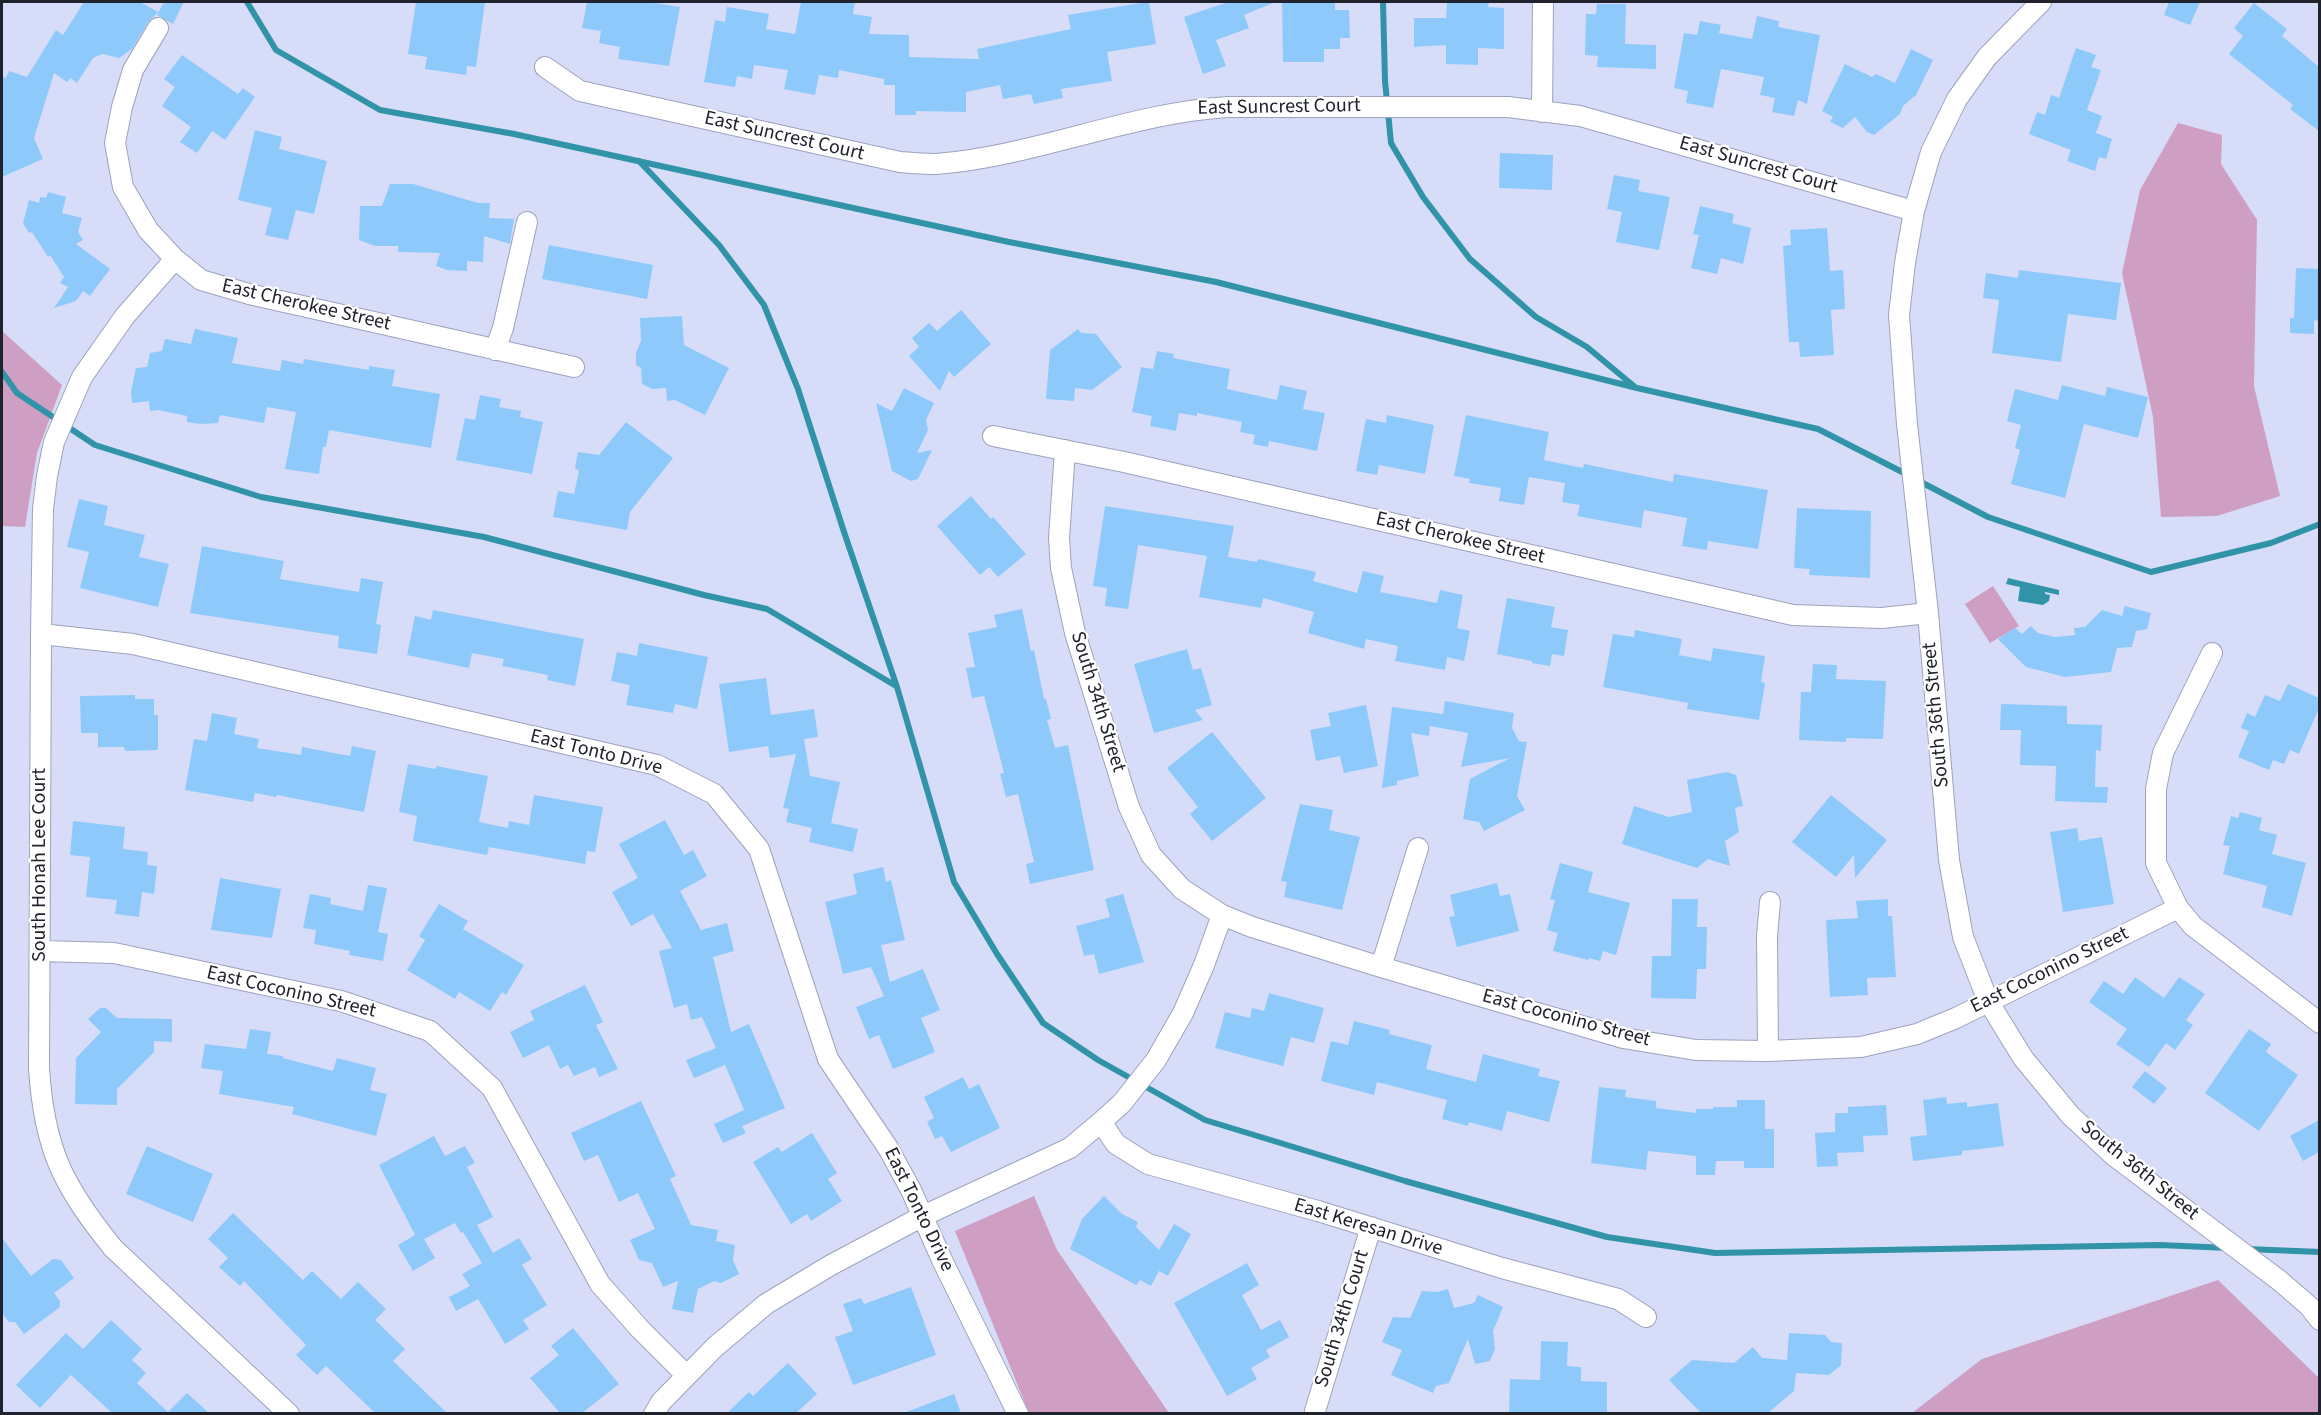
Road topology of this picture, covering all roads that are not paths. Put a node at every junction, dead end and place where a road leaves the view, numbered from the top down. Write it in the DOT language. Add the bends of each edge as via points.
graph roads {
  1 [pos="1543,2"];
  2 [pos="2041,2"];
  3 [pos="158,28"];
  4 [pos="545,67"];
  5 [pos="1542,112"];
  6 [pos="1914,211"];
  7 [pos="527,222"];
  8 [pos="175,259"];
  9 [pos="495,350"];
  10 [pos="574,367"];
  11 [pos="993,436"];
  12 [pos="1065,450"];
  13 [pos="1928,613"];
  14 [pos="41,634"];
  15 [pos="2212,653"];
  16 [pos="1418,848"];
  17 [pos="1770,902"];
  18 [pos="2178,908"];
  19 [pos="1222,915"];
  20 [pos="41,951"];
  21 [pos="1381,967"];
  22 [pos="1988,1001"];
  23 [pos="2319,1023"];
  24 [pos="1768,1051"];
  25 [pos="1101,1122"];
  26 [pos="923,1216"];
  27 [pos="1371,1227"];
  28 [pos="1646,1317"];
  29 [pos="2319,1320"];
  30 [pos="686,1375"];
  31 [pos="1315,1411"];
  32 [pos="289,1413"];
  33 [pos="654,1413"];
  34 [pos="1018,1413"];
  1 -- 5 [label="street"];
  2 -- 6 [label="street, South 36th Street" via="1987,57 1957,99 1931,152"];
  3 -- 8 [label="street, East Cherokee Street" via="133,70 115,143 123,187 148,230"];
  4 -- 5 [label="street, East Suncrest Court" via="580,91 900,162 936,164 1004,153 1190,109 1405,107"];
  5 -- 6 [label="street, East Suncrest Court" via="1580,116"];
  6 -- 13 [label="street, South 36th Street" via="1899,315"];
  7 -- 9 [label="street"];
  8 -- 9 [label="street, East Cherokee Street" via="201,280 249,294"];
  8 -- 14 [label="street, South Honah Lee Court" via="125,316 82,378 54,442 43,509"];
  9 -- 10 [label="street, East Cherokee Street"];
  11 -- 12 [label="street, East Cherokee Street"];
  12 -- 13 [label="street, East Cherokee Street" via="1793,615 1882,618"];
  12 -- 19 [label="street, South 34th Street" via="1059,538 1061,568 1075,633 1129,807 1151,855 1182,889"];
  13 -- 22 [label="street, South 36th Street" via="1949,860 1963,937"];
  14 -- 20 [label="street, South Honah Lee Court"];
  14 -- 26 [label="street, East Tonto Drive" via="133,644 657,765 714,794 759,849 828,1059 888,1148"];
  15 -- 18 [label="street" via="2163,753 2156,789 2156,863"];
  16 -- 21 [label="street"];
  17 -- 24 [label="street"];
  18 -- 22 [label="street, East Coconino Street"];
  18 -- 23 [label="street" via="2193,926"];
  19 -- 21 [label="street, East Coconino Street"];
  19 -- 25 [label="street" via="1183,1013 1156,1060 1122,1103"];
  20 -- 30 [label="street, East Coconino Street" via="114,953 341,1001 430,1031 492,1088 600,1284"];
  20 -- 32 [label="street, South Honah Lee Court" via="41,1102 48,1139 66,1183 113,1248"];
  21 -- 24 [label="street, East Coconino Street" via="1623,1038 1696,1050"];
  22 -- 24 [label="street, East Coconino Street" via="1917,1034 1861,1047"];
  22 -- 29 [label="street, South 36th Street" via="2023,1058 2070,1115 2113,1155 2280,1281"];
  25 -- 26 [label="street" via="1070,1148"];
  25 -- 27 [label="street, East Keresan Drive" via="1116,1144 1148,1164"];
  26 -- 30 [label="street" via="766,1304"];
  26 -- 34 [label="street, East Tonto Drive"];
  27 -- 28 [label="street, East Keresan Drive" via="1618,1299"];
  27 -- 31 [label="street, South 34th Court"];
  30 -- 33 [label="street"];
}
